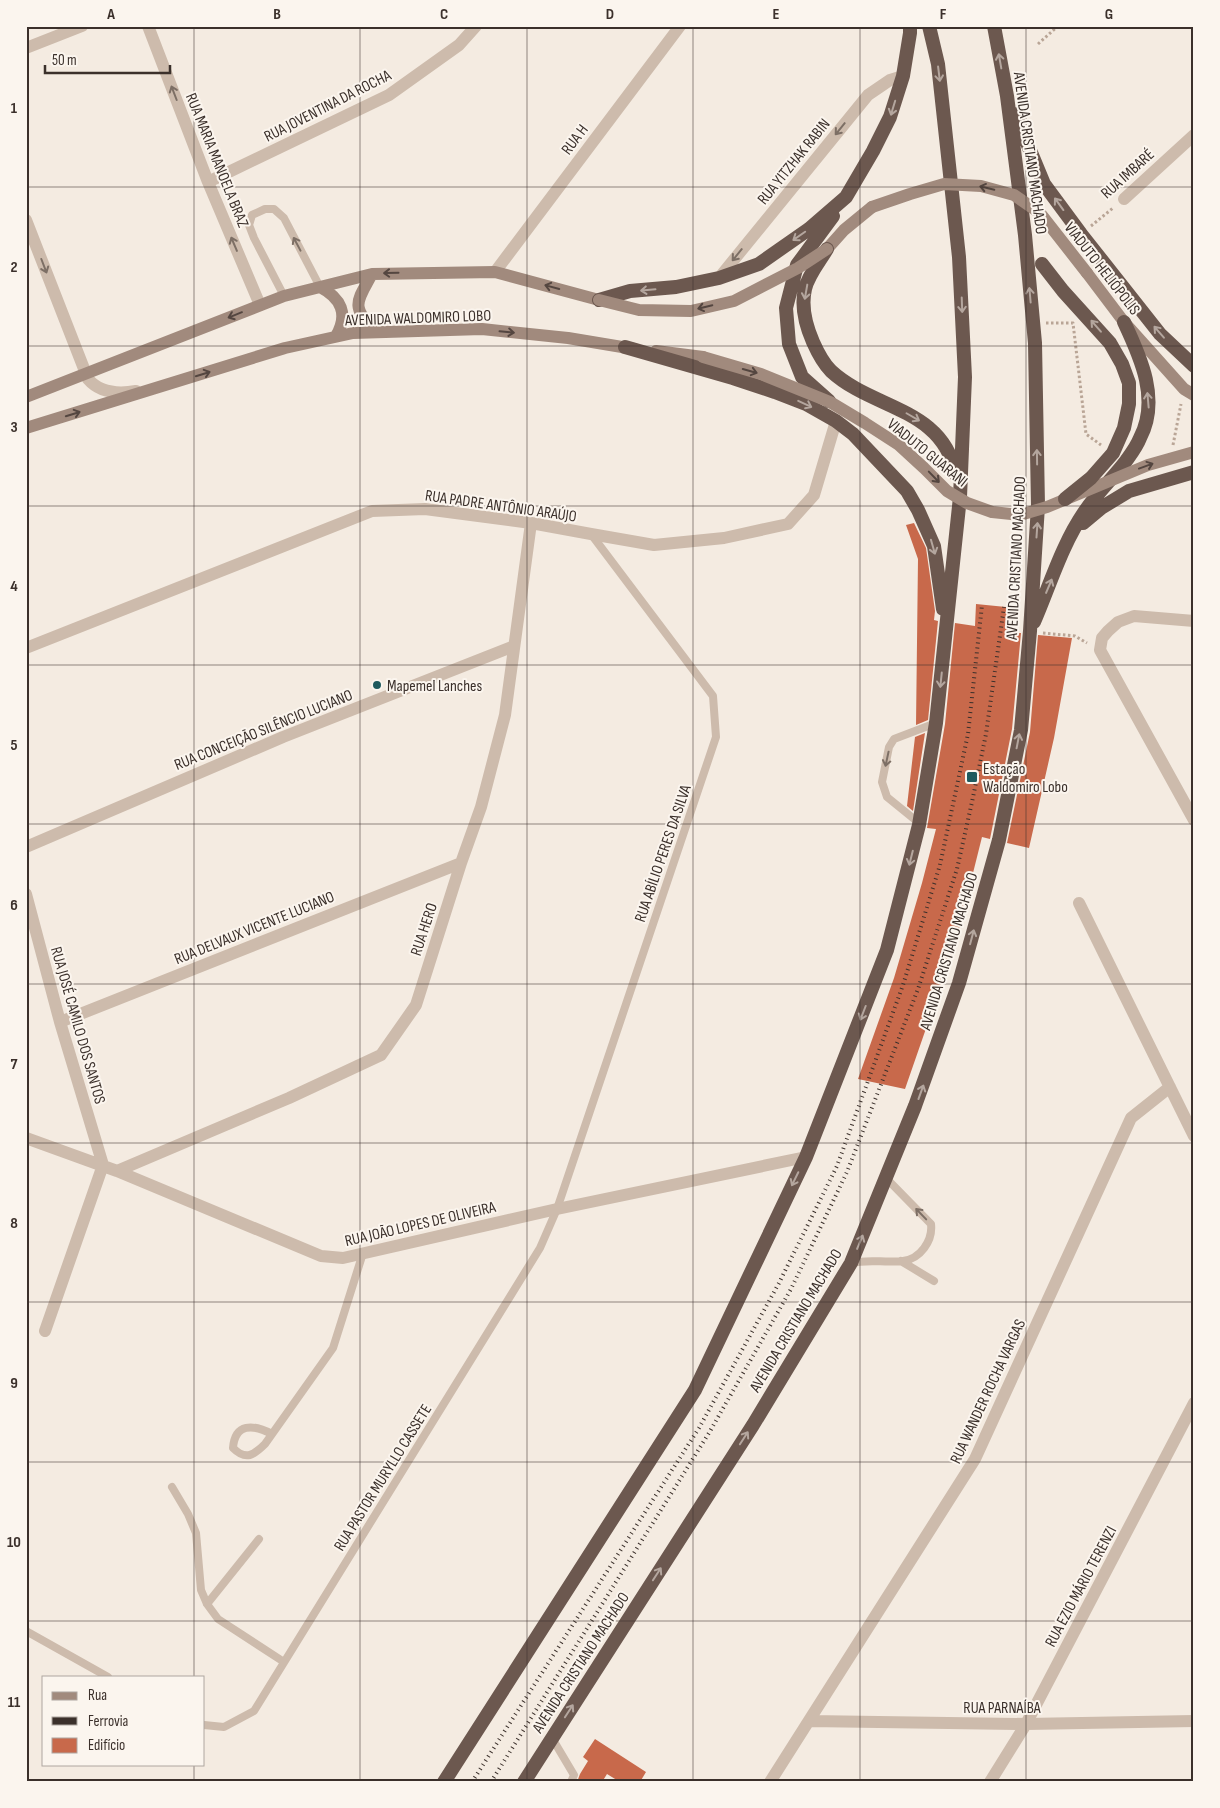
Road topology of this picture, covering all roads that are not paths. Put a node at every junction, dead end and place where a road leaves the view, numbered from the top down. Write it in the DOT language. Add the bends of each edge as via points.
graph roads {
  1 [pos="82,26"];
  2 [pos="148,26"];
  3 [pos="476,26"];
  4 [pos="680,26"];
  5 [pos="910,26"];
  6 [pos="928,26"];
  7 [pos="994,26"];
  8 [pos="26,48"];
  9 [pos="903,76"];
  10 [pos="1006,96"];
  11 [pos="1194,135"];
  12 [pos="208,182"];
  13 [pos="846,197"];
  14 [pos="1124,199"];
  15 [pos="26,220"];
  16 [pos="1025,234"];
  17 [pos="30,241"];
  18 [pos="827,249"];
  19 [pos="495,272"];
  20 [pos="372,274"];
  21 [pos="718,278"];
  22 [pos="320,287"];
  23 [pos="284,296"];
  24 [pos="599,300"];
  25 [pos="260,305"];
  26 [pos="1124,322"];
  27 [pos="375,331"];
  28 [pos="336,336"];
  29 [pos="625,348"];
  30 [pos="703,357"];
  31 [pos="1194,366"];
  32 [pos="86,374"];
  33 [pos="157,388"];
  34 [pos="1189,392"];
  35 [pos="26,397"];
  36 [pos="830,402"];
  37 [pos="836,421"];
  38 [pos="26,428"];
  39 [pos="1194,452"];
  40 [pos="1194,472"];
  41 [pos="960,498"];
  42 [pos="1065,499"];
  43 [pos="531,523"];
  44 [pos="591,534"];
  45 [pos="1072,534"];
  46 [pos="1194,621"];
  47 [pos="946,632"];
  48 [pos="1030,632"];
  49 [pos="514,646"];
  50 [pos="26,648"];
  51 [pos="936,723"];
  52 [pos="1194,820"];
  53 [pos="919,823"];
  54 [pos="26,847"];
  55 [pos="461,863"];
  56 [pos="26,894"];
  57 [pos="1079,903"];
  58 [pos="60,1022"];
  59 [pos="1170,1087"];
  60 [pos="1191,1123"];
  61 [pos="1194,1136"];
  62 [pos="26,1138"];
  63 [pos="806,1157"];
  64 [pos="103,1165"];
  65 [pos="117,1171"];
  66 [pos="886,1178"];
  67 [pos="557,1209"];
  68 [pos="363,1252"];
  69 [pos="901,1261"];
  70 [pos="851,1263"];
  71 [pos="934,1281"];
  72 [pos="45,1331"];
  73 [pos="1194,1403"];
  74 [pos="272,1434"];
  75 [pos="172,1488"];
  76 [pos="259,1539"];
  77 [pos="206,1604"];
  78 [pos="26,1631"];
  79 [pos="284,1662"];
  80 [pos="106,1676"];
  81 [pos="810,1721"];
  82 [pos="1194,1721"];
  83 [pos="1026,1724"];
  84 [pos="205,1725"];
  85 [pos="552,1738"];
  86 [pos="444,1782"];
  87 [pos="524,1782"];
  88 [pos="571,1782"];
  89 [pos="770,1782"];
  90 [pos="990,1782"];
  1 -- 8 [label="street"];
  12 -- 2 [label="street, RUA MARIA MANOELA BRAZ, one-way"];
  3 -- 12 [label="street, RUA JOVENTINA DA ROCHA" via="460,45 389,95"];
  4 -- 19 [label="street, RUA H"];
  5 -- 9 [label="highway"];
  6 -- 41 [label="highway, one-way" via="938,64 960,257 965,378"];
  10 -- 7 [label="highway, AVENIDA CRISTIANO MACHADO, one-way"];
  9 -- 13 [label="highway, one-way" via="890,117"];
  9 -- 21 [label="street, RUA YITZHAK RABIN, one-way" via="890,80 868,95"];
  10 -- 16 [label="highway, AVENIDA CRISTIANO MACHADO"];
  31 -- 10 [label="highway, one-way" via="1160,334 1044,184"];
  11 -- 14 [label="street, RUA IMBARÉ"];
  25 -- 12 [label="street, RUA MARIA MANOELA BRAZ, one-way"];
  13 -- 21 [label="highway, one-way" via="809,229 759,264"];
  13 -- 36 [label="highway" via="797,265 786,308 789,344 802,378"];
  15 -- 17 [label="street"];
  42 -- 16 [label="highway, one-way, bridge" via="1091,478 1113,453 1124,428 1129,383 1110,343 1063,291"];
  48 -- 16 [label="highway, AVENIDA CRISTIANO MACHADO, one-way" via="1038,506 1035,343"];
  17 -- 32 [label="street, one-way"];
  18 -- 24 [label="main road, VIADUTO HELIÓPOLIS, one-way, bridge" via="734,301 691,311 639,310"];
  26 -- 18 [label="main road, VIADUTO HELIÓPOLIS, one-way, bridge" via="1040,213 1014,195 982,186 944,184 872,207"];
  18 -- 41 [label="highway, one-way" via="805,289 807,330 818,351 830,370 854,387 924,424 942,440 953,459"];
  19 -- 20 [label="main road, one-way"];
  24 -- 19 [label="main road, one-way"];
  20 -- 22 [label="main road"];
  20 -- 27 [label="main road" via="360,293 358,305 363,318"];
  21 -- 24 [label="highway, one-way" via="676,287 630,291"];
  22 -- 23 [label="main road"];
  22 -- 23 [label="lane, one-way" via="284,218 274,209 265,209 252,215 249,226"];
  22 -- 28 [label="main road" via="333,295 340,307 342,321"];
  23 -- 25 [label="main road"];
  25 -- 32 [label="main road, one-way"];
  26 -- 34 [label="main road, VIADUTO HELIÓPOLIS"];
  45 -- 26 [label="highway, one-way" via="1085,511 1141,438 1149,409 1146,379"];
  27 -- 28 [label="main road, AVENIDA WALDOMIRO LOBO"];
  27 -- 29 [label="main road, AVENIDA WALDOMIRO LOBO, one-way" via="482,329"];
  33 -- 28 [label="main road, AVENIDA WALDOMIRO LOBO, one-way" via="285,348"];
  29 -- 30 [label="main road, AVENIDA WALDOMIRO LOBO"];
  29 -- 37 [label="highway, one-way" via="775,392"];
  30 -- 36 [label="main road, VIADUTO GUARANI, one-way, bridge" via="761,374"];
  32 -- 33 [label="street" via="95,386 108,392"];
  32 -- 35 [label="main road"];
  38 -- 33 [label="main road, AVENIDA WALDOMIRO LOBO, one-way"];
  36 -- 42 [label="main road, VIADUTO GUARANI, one-way, bridge" via="899,445 947,491 967,503 992,512 1020,515"];
  37 -- 44 [label="street, RUA PADRE ANTÔNIO ARAÚJO" via="814,495 788,524 724,538 654,544"];
  37 -- 47 [label="highway, one-way" via="878,459 907,491 918,510 934,546"];
  42 -- 39 [label="main road, VIADUTO GUARANI, one-way, bridge" via="1148,465"];
  40 -- 45 [label="highway" via="1129,491 1101,508"];
  41 -- 47 [label="highway"];
  43 -- 44 [label="street, RUA PADRE ANTÔNIO ARAÚJO"];
  43 -- 49 [label="street, RUA HERO"];
  43 -- 50 [label="street, RUA PADRE ANTÔNIO ARAÚJO" via="425,509 372,511"];
  44 -- 67 [label="lane, RUA ABÍLIO PERES DA SILVA" via="712,696 716,737"];
  48 -- 45 [label="highway, one-way"];
  46 -- 52 [label="street" via="1134,616 1118,622 1108,631 1102,638 1100,650"];
  47 -- 51 [label="highway, one-way"];
  66 -- 48 [label="highway, AVENIDA CRISTIANO MACHADO, one-way" via="916,1106 960,983 999,840 1021,730"];
  49 -- 54 [label="street, RUA CONCEIÇÃO SILÊNCIO LUCIANO" via="283,737"];
  49 -- 55 [label="street, RUA HERO" via="505,715 481,807"];
  51 -- 53 [label="highway"];
  51 -- 53 [label="lane, one-way" via="894,739 882,782 887,797"];
  53 -- 63 [label="highway, one-way" via="887,950"];
  55 -- 58 [label="street, RUA DELVAUX VICENTE LUCIANO"];
  55 -- 65 [label="street, RUA HERO" via="416,1005 381,1055"];
  56 -- 58 [label="street, RUA JOSÉ CAMILO DOS SANTOS"];
  57 -- 59 [label="street"];
  58 -- 64 [label="street, RUA JOSÉ CAMILO DOS SANTOS"];
  59 -- 60 [label="street"];
  59 -- 81 [label="street, RUA WANDER ROCHA VARGAS" via="1131,1118 975,1459"];
  60 -- 61 [label="street"];
  62 -- 64 [label="street, RUA JOÃO LOPES DE OLIVEIRA"];
  63 -- 67 [label="street, RUA JOÃO LOPES DE OLIVEIRA"];
  63 -- 86 [label="highway, one-way" via="694,1390"];
  64 -- 65 [label="street, RUA JOÃO LOPES DE OLIVEIRA"];
  64 -- 72 [label="street"];
  65 -- 68 [label="street, RUA JOÃO LOPES DE OLIVEIRA" via="321,1256 343,1258"];
  69 -- 66 [label="lane, one-way" via="923,1250 931,1229 930,1224"];
  70 -- 66 [label="highway, AVENIDA CRISTIANO MACHADO, one-way"];
  67 -- 68 [label="street, RUA JOÃO LOPES DE OLIVEIRA"];
  67 -- 79 [label="lane, RUA PASTOR MURYLLO CASSETE" via="540,1248"];
  68 -- 74 [label="lane" via="333,1348"];
  69 -- 70 [label="lane"];
  69 -- 71 [label="lane"];
  85 -- 70 [label="highway, AVENIDA CRISTIANO MACHADO, one-way" via="753,1425"];
  73 -- 83 [label="street, RUA EZIO MÁRIO TERENZI"];
  74 -- 74 [label="lane" via="258,1451 248,1456 233,1448 234,1438 241,1429 253,1427"];
  75 -- 77 [label="lane" via="196,1532 201,1590"];
  76 -- 77 [label="lane"];
  77 -- 79 [label="lane" via="218,1619"];
  78 -- 80 [label="lane"];
  79 -- 84 [label="lane, RUA PASTOR MURYLLO CASSETE" via="254,1711 224,1727"];
  81 -- 83 [label="street, RUA PARNAÍBA"];
  81 -- 89 [label="street, RUA WANDER ROCHA VARGAS"];
  82 -- 83 [label="street, RUA PARNAÍBA"];
  83 -- 90 [label="street, RUA EZIO MÁRIO TERENZI"];
  85 -- 87 [label="highway, AVENIDA CRISTIANO MACHADO"];
  85 -- 88 [label="lane" via="574,1774"];
}
